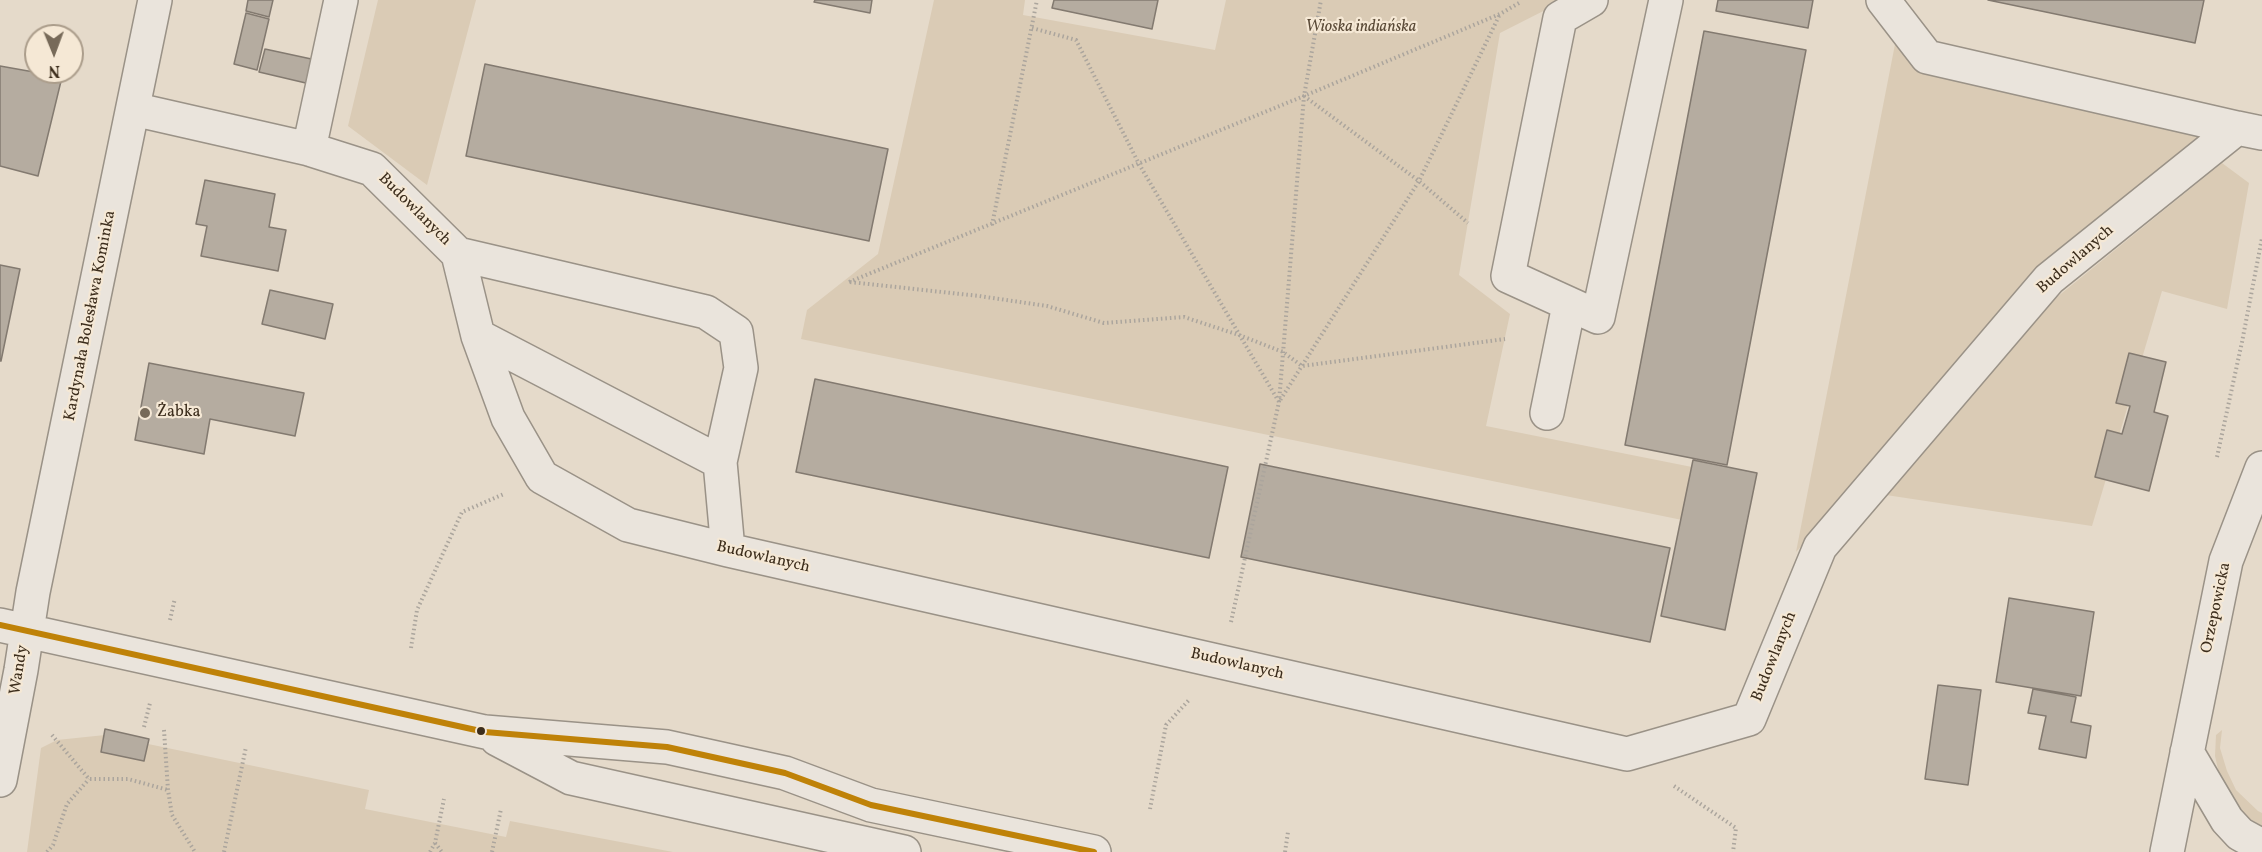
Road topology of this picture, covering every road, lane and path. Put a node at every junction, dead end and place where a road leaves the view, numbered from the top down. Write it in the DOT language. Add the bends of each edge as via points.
graph roads {
  1 [pos="155,0"];
  2 [pos="341,0"];
  3 [pos="1037,0"];
  4 [pos="1321,0"];
  5 [pos="1525,0"];
  6 [pos="1591,0"];
  7 [pos="1666,0"];
  8 [pos="1883,0"];
  9 [pos="1500,14"];
  10 [pos="1032,28"];
  11 [pos="1304,96"];
  12 [pos="133,109"];
  13 [pos="2250,130"];
  14 [pos="309,149"];
  15 [pos="1139,164"];
  16 [pos="1419,181"];
  17 [pos="1468,223"];
  18 [pos="992,225"];
  19 [pos="458,254"];
  20 [pos="1569,305"];
  21 [pos="1239,334"];
  22 [pos="478,336"];
  23 [pos="1505,339"];
  24 [pos="1283,352"];
  25 [pos="1302,366"];
  26 [pos="1279,402"];
  27 [pos="1547,413"];
  28 [pos="720,462"];
  29 [pos="2262,468"];
  30 [pos="462,513"];
  31 [pos="728,550"];
  32 [pos="175,598"];
  33 [pos="169,624"];
  34 [pos="13,628"];
  35 [pos="411,648"];
  36 [pos="1222,662"];
  37 [pos="151,696"];
  38 [pos="1166,725"];
  39 [pos="144,727"];
  40 [pos="164,730"];
  41 [pos="485,732"];
  42 [pos="50,733"];
  43 [pos="246,747"];
  44 [pos="2187,752"];
  45 [pos="1627,754"];
  46 [pos="90,779"];
  47 [pos="0,780"];
  48 [pos="168,790"];
  49 [pos="444,799"];
  50 [pos="871,805"];
  51 [pos="501,809"];
  52 [pos="1150,809"];
  53 [pos="1288,832"];
  54 [pos="435,843"];
  55 [pos="2262,846"];
  56 [pos="863,848"];
  57 [pos="47,852"];
  58 [pos="195,852"];
  59 [pos="224,852"];
  60 [pos="430,852"];
  61 [pos="442,852"];
  62 [pos="492,852"];
  63 [pos="904,852"];
  64 [pos="1094,852"];
  65 [pos="1285,852"];
  66 [pos="1734,852"];
  67 [pos="2167,852"];
  1 -- 12 [label="street, Kardynała Bolesława Kominka"];
  2 -- 14 [label="street"];
  3 -- 10 [label="path"];
  4 -- 11 [label="path"];
  5 -- 9 [label="path"];
  6 -- 20 [label="street" via="1560,18 1508,276"];
  7 -- 20 [label="street" via="1598,317"];
  8 -- 13 [label="street" via="1927,57"];
  9 -- 11 [label="path"];
  9 -- 16 [label="path"];
  10 -- 15 [label="path" via="1076,40"];
  10 -- 18 [label="path"];
  11 -- 15 [label="path"];
  11 -- 16 [label="path"];
  11 -- 24 [label="path"];
  12 -- 14 [label="street, Budowlanych"];
  12 -- 34 [label="street, Kardynała Bolesława Kominka"];
  13 -- 45 [label="street, Budowlanych" via="2049,279 1820,547 1749,719"];
  14 -- 19 [label="street, Budowlanych" via="372,169"];
  15 -- 18 [label="path"];
  15 -- 21 [label="path"];
  16 -- 17 [label="path"];
  16 -- 25 [label="path"];
  18 -- 21 [label="path" via="849,282 1047,306 1104,323 1184,317"];
  19 -- 22 [label="street, Budowlanych"];
  19 -- 28 [label="street" via="706,312 736,332 741,368"];
  20 -- 27 [label="street"];
  21 -- 24 [label="path"];
  21 -- 26 [label="path"];
  22 -- 28 [label="street"];
  22 -- 31 [label="street, Budowlanych" via="508,418 542,477 628,525"];
  23 -- 25 [label="path"];
  24 -- 25 [label="path"];
  24 -- 26 [label="path"];
  25 -- 26 [label="path"];
  26 -- 36 [label="path"];
  28 -- 31 [label="street"];
  29 -- 44 [label="street, Orzepowicka" via="2226,561"];
  30 -- 35 [label="path" via="417,610"];
  31 -- 36 [label="street, Budowlanych"];
  32 -- 33 [label="path"];
  34 -- 41 [label="street"];
  34 -- 47 [label="street, Wandy" via="21,670"];
  36 -- 45 [label="street, Budowlanych"];
  37 -- 39 [label="path"];
  38 -- 52 [label="path"];
  40 -- 48 [label="path"];
  41 -- 50 [label="street" via="668,747 785,773"];
  41 -- 56 [label="street" via="571,778"];
  42 -- 46 [label="path"];
  43 -- 59 [label="path"];
  44 -- 55 [label="street" via="2227,820 2240,834"];
  44 -- 67 [label="street, Orzepowicka"];
  45 -- 66 [label="path" via="1736,828"];
  46 -- 48 [label="path" via="128,779"];
  46 -- 57 [label="path" via="67,804"];
  48 -- 58 [label="path" via="172,814"];
  49 -- 54 [label="path"];
  50 -- 56 [label="street"];
  50 -- 64 [label="street"];
  51 -- 62 [label="path"];
  53 -- 65 [label="path"];
  54 -- 60 [label="path"];
  54 -- 61 [label="path"];
  56 -- 63 [label="street"];
}
